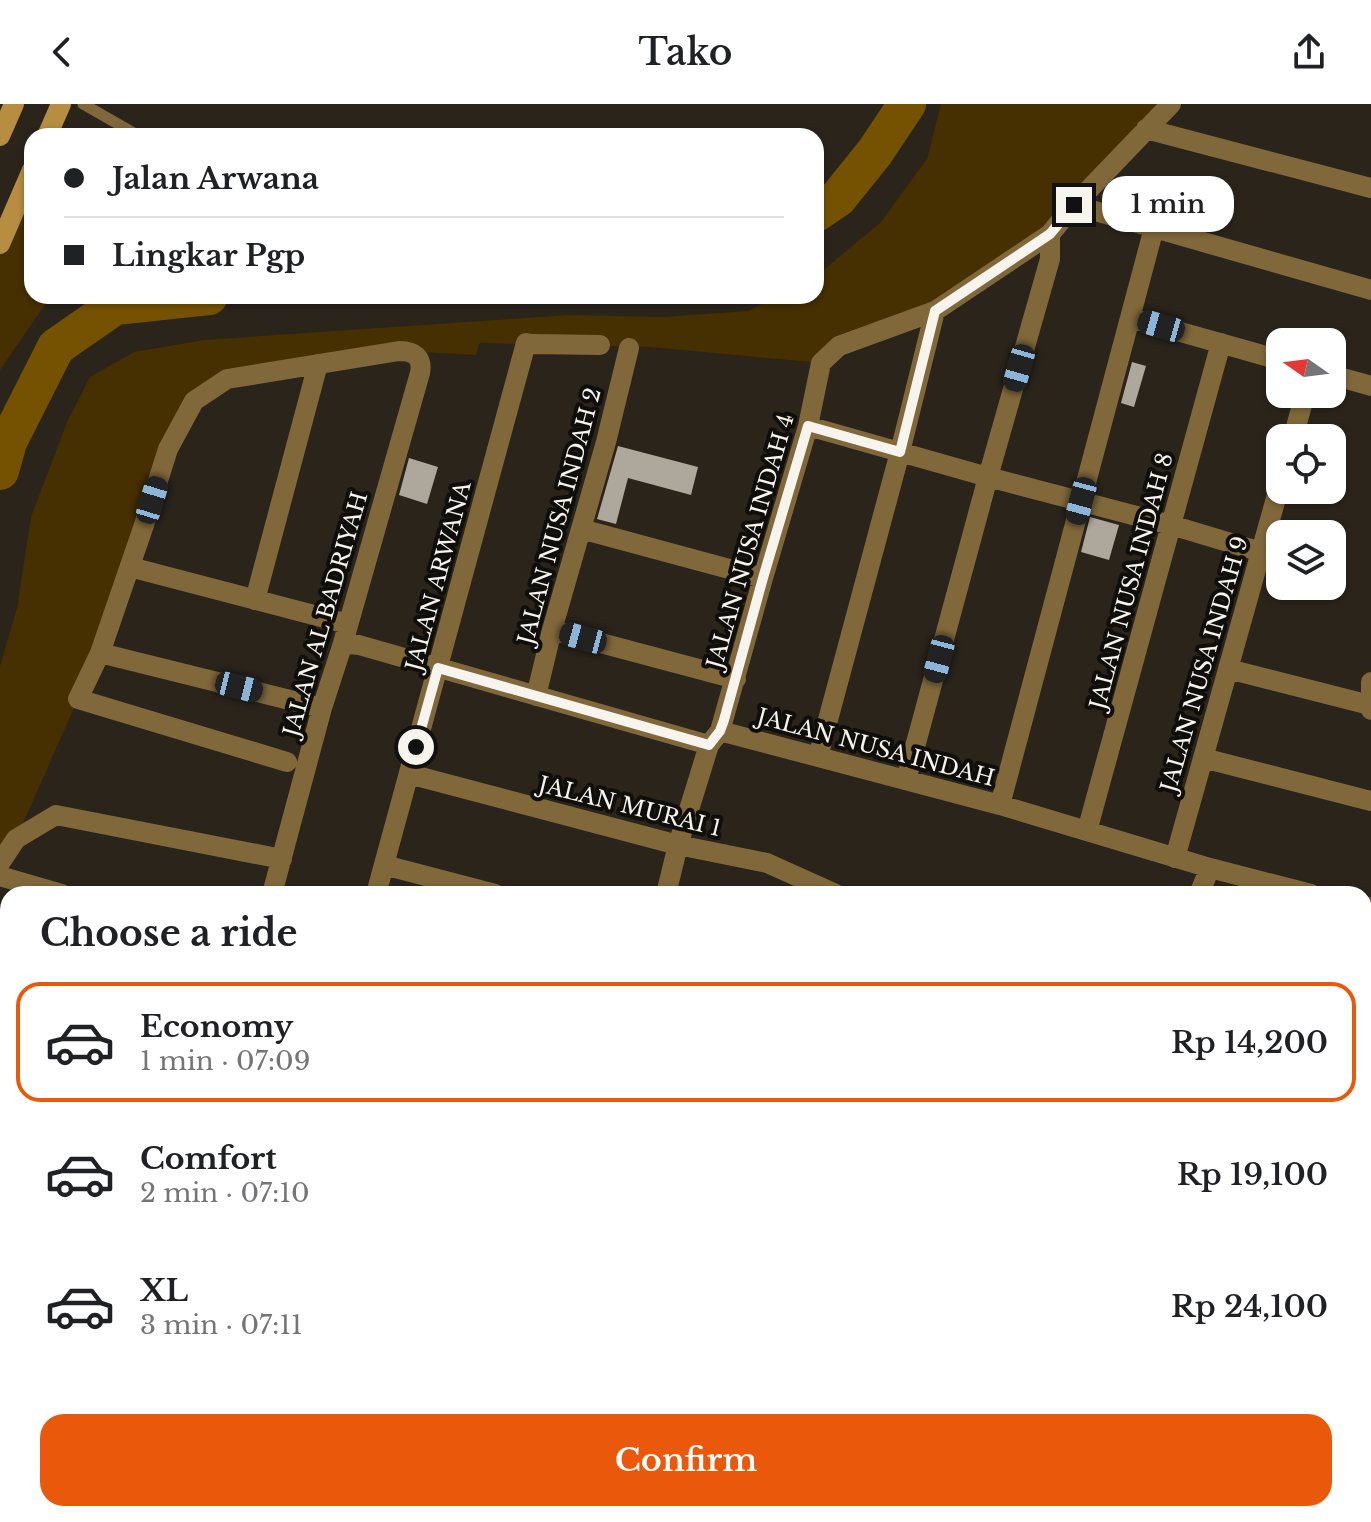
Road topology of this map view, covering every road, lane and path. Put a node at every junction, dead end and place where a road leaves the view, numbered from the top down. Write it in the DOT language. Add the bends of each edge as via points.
graph roads {
  1 [pos="14,104"];
  2 [pos="61,104"];
  3 [pos="83,104"];
  4 [pos="1171,104"];
  5 [pos="50,128"];
  6 [pos="125,128"];
  7 [pos="1146,129"];
  8 [pos="0,136"];
  9 [pos="24,181"];
  10 [pos="1371,188"];
  11 [pos="8,202"];
  12 [pos="1074,205"];
  13 [pos="1154,228"];
  14 [pos="1050,234"];
  15 [pos="0,244"];
  16 [pos="1371,290"];
  17 [pos="935,311"];
  18 [pos="1131,318"];
  19 [pos="1221,343"];
  20 [pos="600,345"];
  21 [pos="629,348"];
  22 [pos="1266,356"];
  23 [pos="318,364"];
  24 [pos="1346,379"];
  25 [pos="1371,386"];
  26 [pos="808,426"];
  27 [pos="900,452"];
  28 [pos="988,477"];
  29 [pos="1081,501"];
  30 [pos="1274,504"];
  31 [pos="1171,525"];
  32 [pos="581,529"];
  33 [pos="1261,552"];
  34 [pos="130,567"];
  35 [pos="763,578"];
  36 [pos="255,600"];
  37 [pos="552,630"];
  38 [pos="345,633"];
  39 [pos="100,653"];
  40 [pos="438,668"];
  41 [pos="1228,669"];
  42 [pos="736,679"];
  43 [pos="1371,682"];
  44 [pos="536,696"];
  45 [pos="322,708"];
  46 [pos="1370,708"];
  47 [pos="715,738"];
  48 [pos="818,757"];
  49 [pos="1203,758"];
  50 [pos="287,762"];
  51 [pos="409,774"];
  52 [pos="906,780"];
  53 [pos="1371,801"];
  54 [pos="1000,805"];
  55 [pos="1087,831"];
  56 [pos="678,845"];
  57 [pos="1175,858"];
  58 [pos="282,859"];
  59 [pos="0,863"];
  60 [pos="384,865"];
  61 [pos="1210,868"];
  62 [pos="0,876"];
  63 [pos="27,886"];
  64 [pos="274,886"];
  65 [pos="378,886"];
  66 [pos="464,886"];
  67 [pos="668,886"];
  68 [pos="818,886"];
  69 [pos="1202,886"];
  70 [pos="1271,886"];
  1 -- 8 [label="main road"];
  2 -- 5 [label="main road"];
  3 -- 6 [label="lane"];
  4 -- 7 [label="street"];
  7 -- 10 [label="street"];
  7 -- 12 [label="street"];
  9 -- 11 [label="main road"];
  11 -- 15 [label="main road"];
  12 -- 13 [label="street"];
  12 -- 14 [label="street"];
  13 -- 16 [label="street"];
  13 -- 18 [label="street"];
  14 -- 17 [label="street"];
  14 -- 28 [label="street" via="1050,259"];
  17 -- 26 [label="street, JALAN NUSA INDAH 4" via="839,346 821,363"];
  17 -- 27 [label="street"];
  18 -- 19 [label="street"];
  18 -- 29 [label="street"];
  19 -- 22 [label="street"];
  19 -- 31 [label="street, JALAN NUSA INDAH 8"];
  20 -- 40 [label="street, JALAN ARWANA" via="526,343"];
  21 -- 32 [label="street, JALAN NUSA INDAH 2"];
  23 -- 34 [label="street" via="227,379 194,401 168,449"];
  23 -- 36 [label="street"];
  23 -- 38 [label="street, JALAN AL BADRIYAH" via="402,351 411,352 421,364"];
  24 -- 25 [label="street"];
  26 -- 27 [label="street"];
  26 -- 35 [label="street, JALAN NUSA INDAH 4"];
  27 -- 28 [label="street"];
  27 -- 48 [label="street"];
  28 -- 29 [label="street"];
  28 -- 52 [label="street"];
  29 -- 31 [label="street"];
  29 -- 54 [label="street"];
  30 -- 33 [label="street, JALAN NUSA INDAH 9"];
  31 -- 33 [label="street"];
  31 -- 55 [label="street, JALAN NUSA INDAH 8"];
  32 -- 35 [label="street"];
  32 -- 37 [label="street, JALAN NUSA INDAH 2"];
  33 -- 41 [label="street, JALAN NUSA INDAH 9"];
  34 -- 36 [label="street, JALAN NUSA INDAH"];
  34 -- 39 [label="street"];
  35 -- 42 [label="street, JALAN NUSA INDAH 4"];
  36 -- 38 [label="street, JALAN NUSA INDAH"];
  37 -- 42 [label="street"];
  37 -- 44 [label="street, JALAN NUSA INDAH 2"];
  38 -- 40 [label="street, JALAN NUSA INDAH" via="359,645"];
  38 -- 45 [label="street, JALAN AL BADRIYAH"];
  39 -- 45 [label="street"];
  39 -- 50 [label="street" via="78,699"];
  40 -- 44 [label="street, JALAN NUSA INDAH"];
  40 -- 51 [label="street, JALAN ARWANA"];
  41 -- 46 [label="street"];
  41 -- 49 [label="street, JALAN NUSA INDAH 9"];
  42 -- 47 [label="street, JALAN NUSA INDAH 4"];
  43 -- 46 [label="street"];
  44 -- 47 [label="street, JALAN NUSA INDAH"];
  45 -- 58 [label="street, JALAN AL BADRIYAH"];
  47 -- 48 [label="street, JALAN NUSA INDAH"];
  47 -- 56 [label="street, JALAN NUSA INDAH 4"];
  48 -- 52 [label="street, JALAN NUSA INDAH"];
  49 -- 53 [label="street"];
  49 -- 57 [label="street, JALAN NUSA INDAH 9"];
  51 -- 56 [label="street, JALAN MURAI 1"];
  51 -- 60 [label="street, JALAN ARWANA"];
  52 -- 54 [label="street, JALAN NUSA INDAH"];
  54 -- 55 [label="street, JALAN NUSA INDAH"];
  55 -- 57 [label="street, JALAN NUSA INDAH"];
  56 -- 67 [label="street, JALAN NUSA INDAH 4"];
  56 -- 68 [label="street, JALAN MURAI 1" via="767,863"];
  57 -- 61 [label="street, JALAN NUSA INDAH"];
  58 -- 59 [label="street" via="56,815 16,839"];
  58 -- 64 [label="street, JALAN AL BADRIYAH"];
  60 -- 65 [label="street, JALAN ARWANA"];
  60 -- 66 [label="street"];
  61 -- 69 [label="street"];
  61 -- 70 [label="street, JALAN NUSA INDAH"];
  62 -- 63 [label="street"];
}
